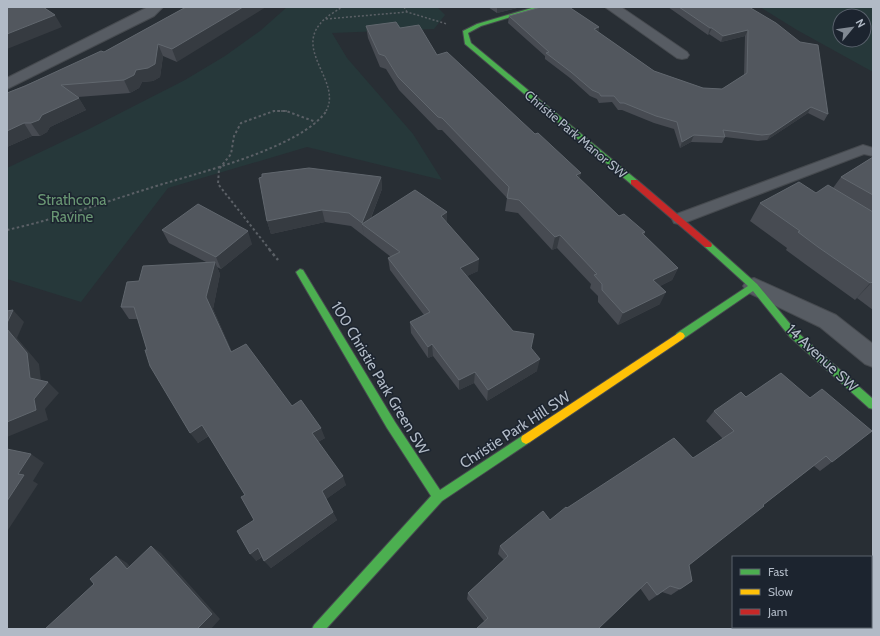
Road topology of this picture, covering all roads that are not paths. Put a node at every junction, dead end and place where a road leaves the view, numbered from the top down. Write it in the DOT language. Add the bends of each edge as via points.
graph roads {
  1 [pos="156,7"];
  2 [pos="542,7"];
  3 [pos="612,7"];
  4 [pos="682,55"];
  5 [pos="7,84"];
  6 [pos="873,152"];
  7 [pos="787,178"];
  8 [pos="800,186"];
  9 [pos="679,219"];
  10 [pos="300,272"];
  11 [pos="754,286"];
  12 [pos="873,357"];
  13 [pos="873,405"];
  14 [pos="438,497"];
  15 [pos="318,629"];
  1 -- 5 [label="street" via="149,13"];
  2 -- 9 [label="street, Christie Park Manor SW" via="479,25 465,32 468,44"];
  3 -- 4 [label="street"];
  6 -- 7 [label="lane" via="863,148"];
  7 -- 8 [label="lane"];
  7 -- 9 [label="lane"];
  9 -- 11 [label="street, Christie Park Manor SW"];
  10 -- 14 [label="street, 100 Christie Park Green SW" via="391,425"];
  11 -- 12 [label="street, 14 Avenue SW" via="828,321"];
  11 -- 13 [label="street, 14 Avenue SW" via="793,334"];
  11 -- 14 [label="street, Christie Park Hill SW"];
  14 -- 15 [label="street, Christie Park Hill SW"];
}
